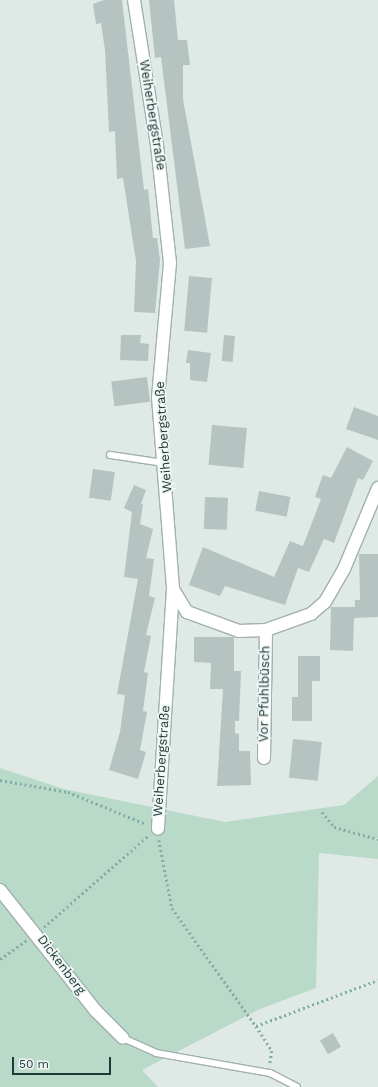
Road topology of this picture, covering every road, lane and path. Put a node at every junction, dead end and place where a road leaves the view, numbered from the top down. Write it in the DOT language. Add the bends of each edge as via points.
graph roads {
  1 [pos="134,0"];
  2 [pos="110,456"];
  3 [pos="164,463"];
  4 [pos="378,488"];
  5 [pos="173,589"];
  6 [pos="266,630"];
  7 [pos="264,758"];
  8 [pos="0,780"];
  9 [pos="322,812"];
  10 [pos="158,829"];
  11 [pos="378,839"];
  12 [pos="0,890"];
  13 [pos="37,933"];
  14 [pos="0,959"];
  15 [pos="378,980"];
  16 [pos="256,1026"];
  17 [pos="123,1038"];
  18 [pos="270,1073"];
  19 [pos="297,1087"];
  1 -- 3 [label="street, Weiherbergstraße" via="169,240 158,397"];
  2 -- 3 [label="lane"];
  3 -- 5 [label="street, Weiherbergstraße"];
  4 -- 6 [label="street" via="344,569 325,602 311,614"];
  5 -- 6 [label="street" via="187,612 239,631"];
  5 -- 10 [label="street, Weiherbergstraße"];
  6 -- 7 [label="street, Vor Pfuhlbüsch"];
  8 -- 10 [label="path" via="68,792"];
  9 -- 11 [label="path" via="334,827"];
  10 -- 13 [label="path"];
  10 -- 16 [label="path" via="172,908"];
  12 -- 13 [label="street, Dickenberg"];
  13 -- 14 [label="path"];
  13 -- 17 [label="street, Dickenberg" via="96,1011"];
  15 -- 16 [label="path"];
  16 -- 18 [label="path" via="272,1051"];
  17 -- 18 [label="lane" via="156,1052"];
  18 -- 19 [label="lane"];
}
